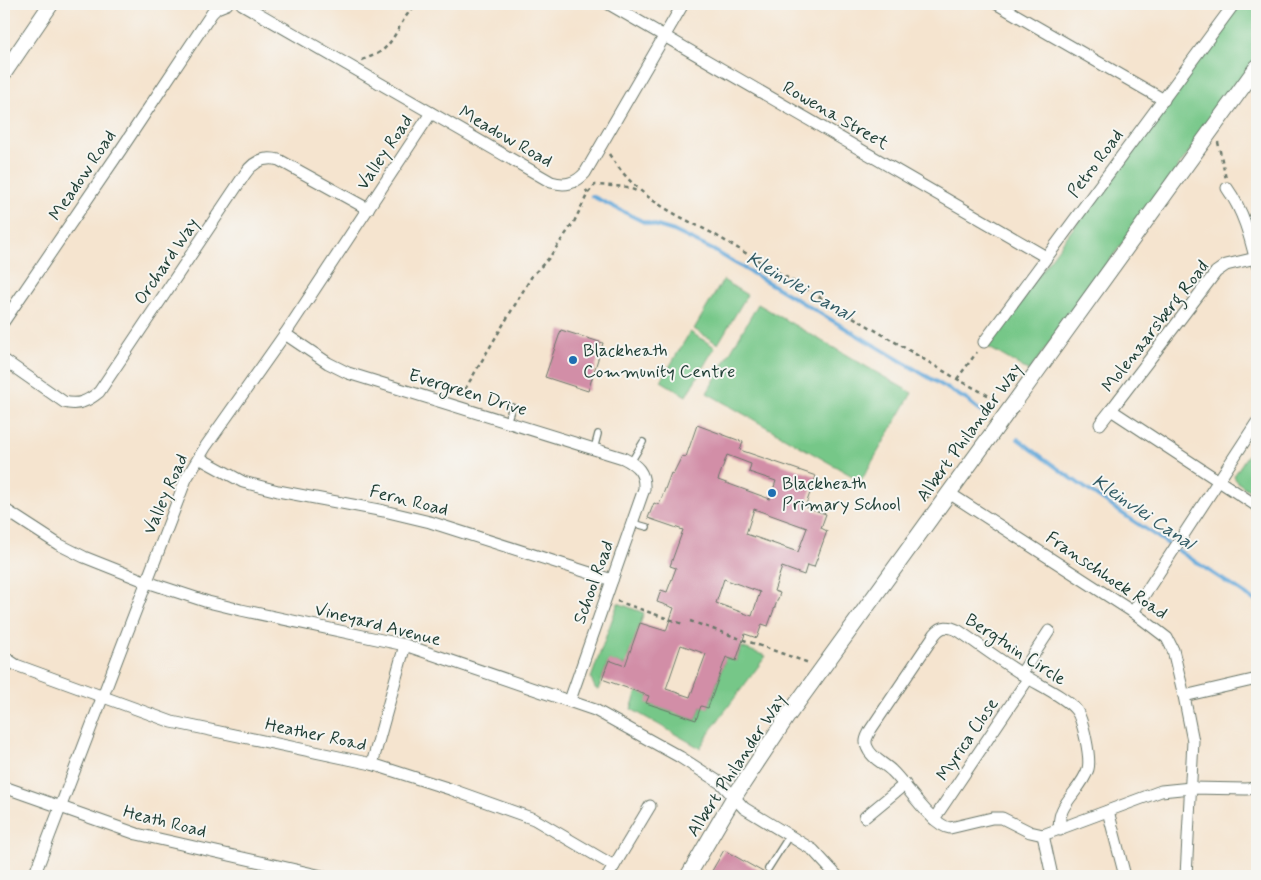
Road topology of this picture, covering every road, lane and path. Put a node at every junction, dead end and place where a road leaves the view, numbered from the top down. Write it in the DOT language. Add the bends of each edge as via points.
graph roads {
  1 [pos="51,4"];
  2 [pos="226,4"];
  3 [pos="242,4"];
  4 [pos="418,4"];
  5 [pos="608,4"];
  6 [pos="683,4"];
  7 [pos="997,4"];
  8 [pos="1234,4"];
  9 [pos="664,36"];
  10 [pos="350,66"];
  11 [pos="1257,67"];
  12 [pos="4,73"];
  13 [pos="1164,100"];
  14 [pos="431,113"];
  15 [pos="1216,139"];
  16 [pos="603,144"];
  17 [pos="579,180"];
  18 [pos="1227,188"];
  19 [pos="588,193"];
  20 [pos="642,193"];
  21 [pos="368,209"];
  22 [pos="1046,257"];
  23 [pos="1256,262"];
  24 [pos="4,321"];
  25 [pos="285,334"];
  26 [pos="984,342"];
  27 [pos="4,360"];
  28 [pos="957,379"];
  29 [pos="457,407"];
  30 [pos="512,407"];
  31 [pos="1004,408"];
  32 [pos="1111,410"];
  33 [pos="507,422"];
  34 [pos="1257,422"];
  35 [pos="1100,424"];
  36 [pos="598,434"];
  37 [pos="644,442"];
  38 [pos="594,449"];
  39 [pos="199,458"];
  40 [pos="631,462"];
  41 [pos="643,475"];
  42 [pos="1219,480"];
  43 [pos="949,493"];
  44 [pos="1257,506"];
  45 [pos="4,509"];
  46 [pos="633,522"];
  47 [pos="646,527"];
  48 [pos="612,580"];
  49 [pos="147,582"];
  50 [pos="606,597"];
  51 [pos="1133,612"];
  52 [pos="690,621"];
  53 [pos="683,624"];
  54 [pos="1049,631"];
  55 [pos="405,645"];
  56 [pos="4,658"];
  57 [pos="812,664"];
  58 [pos="1025,676"];
  59 [pos="1257,679"];
  60 [pos="1184,696"];
  61 [pos="103,697"];
  62 [pos="570,700"];
  63 [pos="372,764"];
  64 [pos="904,784"];
  65 [pos="4,787"];
  66 [pos="1191,788"];
  67 [pos="1257,788"];
  68 [pos="734,797"];
  69 [pos="650,806"];
  70 [pos="61,808"];
  71 [pos="1108,811"];
  72 [pos="865,818"];
  73 [pos="934,819"];
  74 [pos="1060,830"];
  75 [pos="1043,835"];
  76 [pos="789,836"];
  77 [pos="614,866"];
  78 [pos="768,869"];
  79 [pos="34,876"];
  80 [pos="322,876"];
  81 [pos="608,876"];
  82 [pos="688,876"];
  83 [pos="837,876"];
  84 [pos="1052,876"];
  85 [pos="1125,876"];
  86 [pos="1186,876"];
  1 -- 12 [label="street"];
  2 -- 24 [label="street, Meadow Road" via="212,13"];
  3 -- 10 [label="street, Meadow Road"];
  4 -- 10 [label="path" via="409,10 383,50"];
  5 -- 9 [label="street, Rowena Street"];
  6 -- 9 [label="street"];
  7 -- 13 [label="street"];
  8 -- 13 [label="street, Petro Road"];
  9 -- 16 [label="street"];
  9 -- 22 [label="street, Rowena Street"];
  10 -- 14 [label="street, Meadow Road"];
  11 -- 31 [label="street, Albert Philander Way"];
  13 -- 22 [label="street, Petro Road"];
  14 -- 17 [label="street, Meadow Road" via="551,182 564,184"];
  14 -- 21 [label="street, Valley Road"];
  15 -- 18 [label="path"];
  16 -- 17 [label="street"];
  16 -- 20 [label="path" via="623,174"];
  17 -- 19 [label="path"];
  18 -- 23 [label="street" via="1244,216"];
  19 -- 20 [label="path" via="595,185 627,187"];
  19 -- 29 [label="path" via="574,222 532,276"];
  20 -- 28 [label="path"];
  21 -- 25 [label="street, Valley Road"];
  21 -- 27 [label="street, Orchard Way" via="280,160 263,159 248,170 99,392 89,400 71,404 64,402"];
  22 -- 26 [label="street, Petro Road"];
  23 -- 32 [label="street, Molenaarsberg Road" via="1226,265 1216,272"];
  25 -- 29 [label="street, Evergreen Drive" via="343,370"];
  25 -- 39 [label="street, Valley Road"];
  26 -- 28 [label="path"];
  28 -- 31 [label="path"];
  29 -- 33 [label="street, Evergreen Drive"];
  30 -- 33 [label="lane"];
  31 -- 43 [label="street, Albert Philander Way" via="990,436"];
  32 -- 35 [label="street, Molenaarsberg Road"];
  32 -- 42 [label="street, Molenaarsberg Road"];
  33 -- 38 [label="street, Evergreen Drive"];
  34 -- 42 [label="street"];
  36 -- 38 [label="lane"];
  37 -- 40 [label="lane"];
  38 -- 40 [label="street, Evergreen Drive"];
  39 -- 48 [label="street, Fern Road" via="252,484 430,522"];
  39 -- 49 [label="street, Valley Road" via="186,479"];
  40 -- 41 [label="street, Evergreen Drive"];
  41 -- 46 [label="street, School Road" via="644,489"];
  42 -- 44 [label="street, Molenaarsberg Road"];
  42 -- 51 [label="street"];
  43 -- 51 [label="street, Franschhoek Road"];
  43 -- 68 [label="street, Albert Philander Way" via="787,717"];
  45 -- 49 [label="street, Vineyard Avenue" via="58,544"];
  46 -- 47 [label="lane"];
  46 -- 48 [label="street, School Road"];
  48 -- 50 [label="street, School Road"];
  49 -- 55 [label="street, Vineyard Avenue" via="208,602"];
  49 -- 61 [label="street, Valley Road"];
  50 -- 53 [label="path"];
  50 -- 62 [label="street, School Road"];
  51 -- 60 [label="street, Franschhoek Road" via="1167,638"];
  52 -- 57 [label="path"];
  54 -- 58 [label="street, Myrica Close"];
  55 -- 62 [label="street, Vineyard Avenue"];
  55 -- 63 [label="street"];
  56 -- 61 [label="street, Heather Road"];
  58 -- 64 [label="street, Bergtuin Circle" via="955,628 947,626 938,631 866,739 870,753"];
  58 -- 73 [label="street, Myrica Close"];
  58 -- 74 [label="street, Bergtuin Circle" via="1073,707 1079,715 1084,736 1088,767 1059,815"];
  59 -- 60 [label="street"];
  60 -- 66 [label="street, Franschhoek Road" via="1192,741"];
  61 -- 63 [label="street, Heather Road" via="172,722"];
  61 -- 70 [label="street, Valley Road"];
  62 -- 68 [label="street, Vineyard Avenue" via="595,710 680,757 722,784"];
  63 -- 77 [label="street, Heather Road" via="534,819"];
  64 -- 72 [label="street"];
  64 -- 73 [label="street, Bergtuin Circle"];
  65 -- 70 [label="street, Heath Road"];
  66 -- 67 [label="street"];
  66 -- 71 [label="street" via="1157,792"];
  66 -- 86 [label="street, Franschhoek Road"];
  68 -- 76 [label="street, Vineyard Avenue" via="744,808"];
  68 -- 82 [label="street, Albert Philander Way"];
  69 -- 77 [label="street"];
  70 -- 79 [label="street, Valley Road"];
  70 -- 80 [label="street, Heath Road" via="137,834"];
  71 -- 74 [label="street"];
  71 -- 85 [label="street"];
  73 -- 75 [label="street" via="950,828 1002,818"];
  74 -- 75 [label="street"];
  75 -- 84 [label="street"];
  76 -- 78 [label="lane"];
  76 -- 83 [label="street, Vineyard Avenue" via="813,850"];
  77 -- 81 [label="street"];
}
